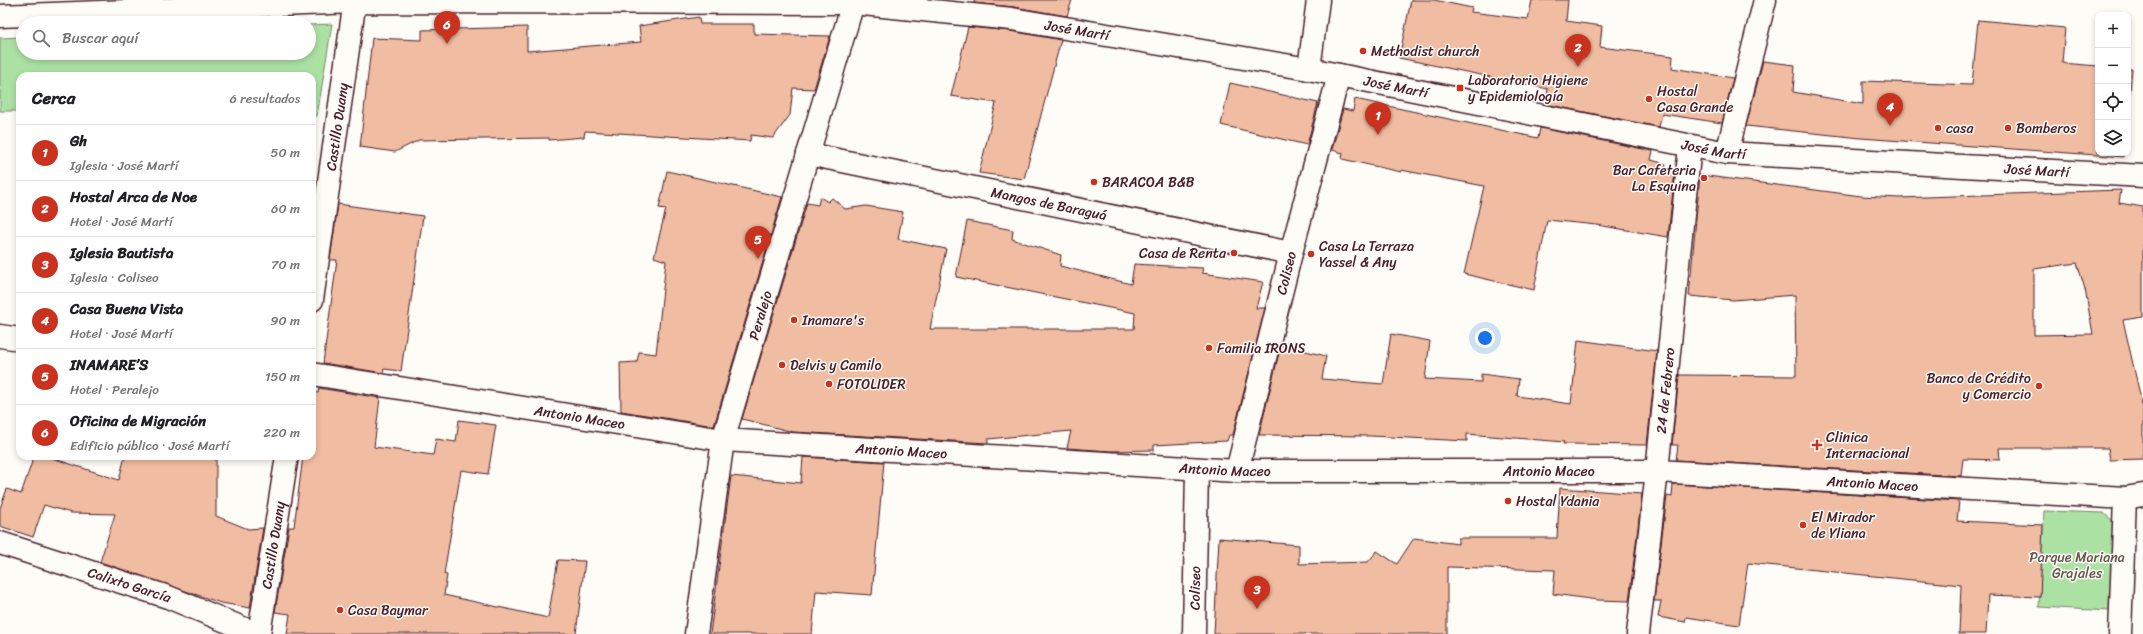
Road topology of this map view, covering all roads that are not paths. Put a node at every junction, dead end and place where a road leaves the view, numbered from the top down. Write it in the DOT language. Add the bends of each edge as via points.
graph roads {
  1 [pos="1318,0"];
  2 [pos="1765,0"];
  3 [pos="355,1"];
  4 [pos="853,3"];
  5 [pos="0,16"];
  6 [pos="1309,69"];
  7 [pos="1339,75"];
  8 [pos="1690,146"];
  9 [pos="1727,153"];
  10 [pos="808,154"];
  11 [pos="2143,176"];
  12 [pos="1291,253"];
  13 [pos="316,272"];
  14 [pos="0,336"];
  15 [pos="16,338"];
  16 [pos="316,375"];
  17 [pos="723,440"];
  18 [pos="286,460"];
  19 [pos="1197,469"];
  20 [pos="1237,471"];
  21 [pos="1657,471"];
  22 [pos="2134,496"];
  23 [pos="0,543"];
  24 [pos="258,634"];
  25 [pos="696,634"];
  26 [pos="1194,634"];
  27 [pos="1638,634"];
  28 [pos="2120,634"];
  1 -- 6 [label="main road"];
  2 -- 9 [label="main road"];
  3 -- 4 [label="main road, José Martí"];
  3 -- 5 [label="main road, José Martí"];
  3 -- 13 [label="main road, Castillo Duany"];
  4 -- 6 [label="main road, José Martí" via="1012,19"];
  4 -- 10 [label="main road, Peralejo"];
  6 -- 7 [label="main road, José Martí"];
  7 -- 8 [label="main road, José Martí"];
  7 -- 12 [label="main road, Coliseo"];
  8 -- 9 [label="main road, José Martí"];
  8 -- 21 [label="main road, 24 de Febrero"];
  9 -- 11 [label="main road, José Martí"];
  10 -- 12 [label="main road, Mangos de Baraguá"];
  10 -- 17 [label="main road, Peralejo"];
  12 -- 20 [label="main road, Coliseo"];
  14 -- 15 [label="main road"];
  16 -- 17 [label="main road, Antonio Maceo"];
  17 -- 19 [label="main road, Antonio Maceo"];
  17 -- 25 [label="main road, Peralejo"];
  18 -- 24 [label="main road, Castillo Duany"];
  19 -- 20 [label="main road, Antonio Maceo"];
  19 -- 26 [label="main road, Coliseo"];
  20 -- 21 [label="main road, Antonio Maceo"];
  21 -- 22 [label="main road, Antonio Maceo"];
  21 -- 27 [label="main road, 24 de Febrero"];
  22 -- 28 [label="main road"];
  23 -- 24 [label="main road, Calixto García" via="168,598"];
}
